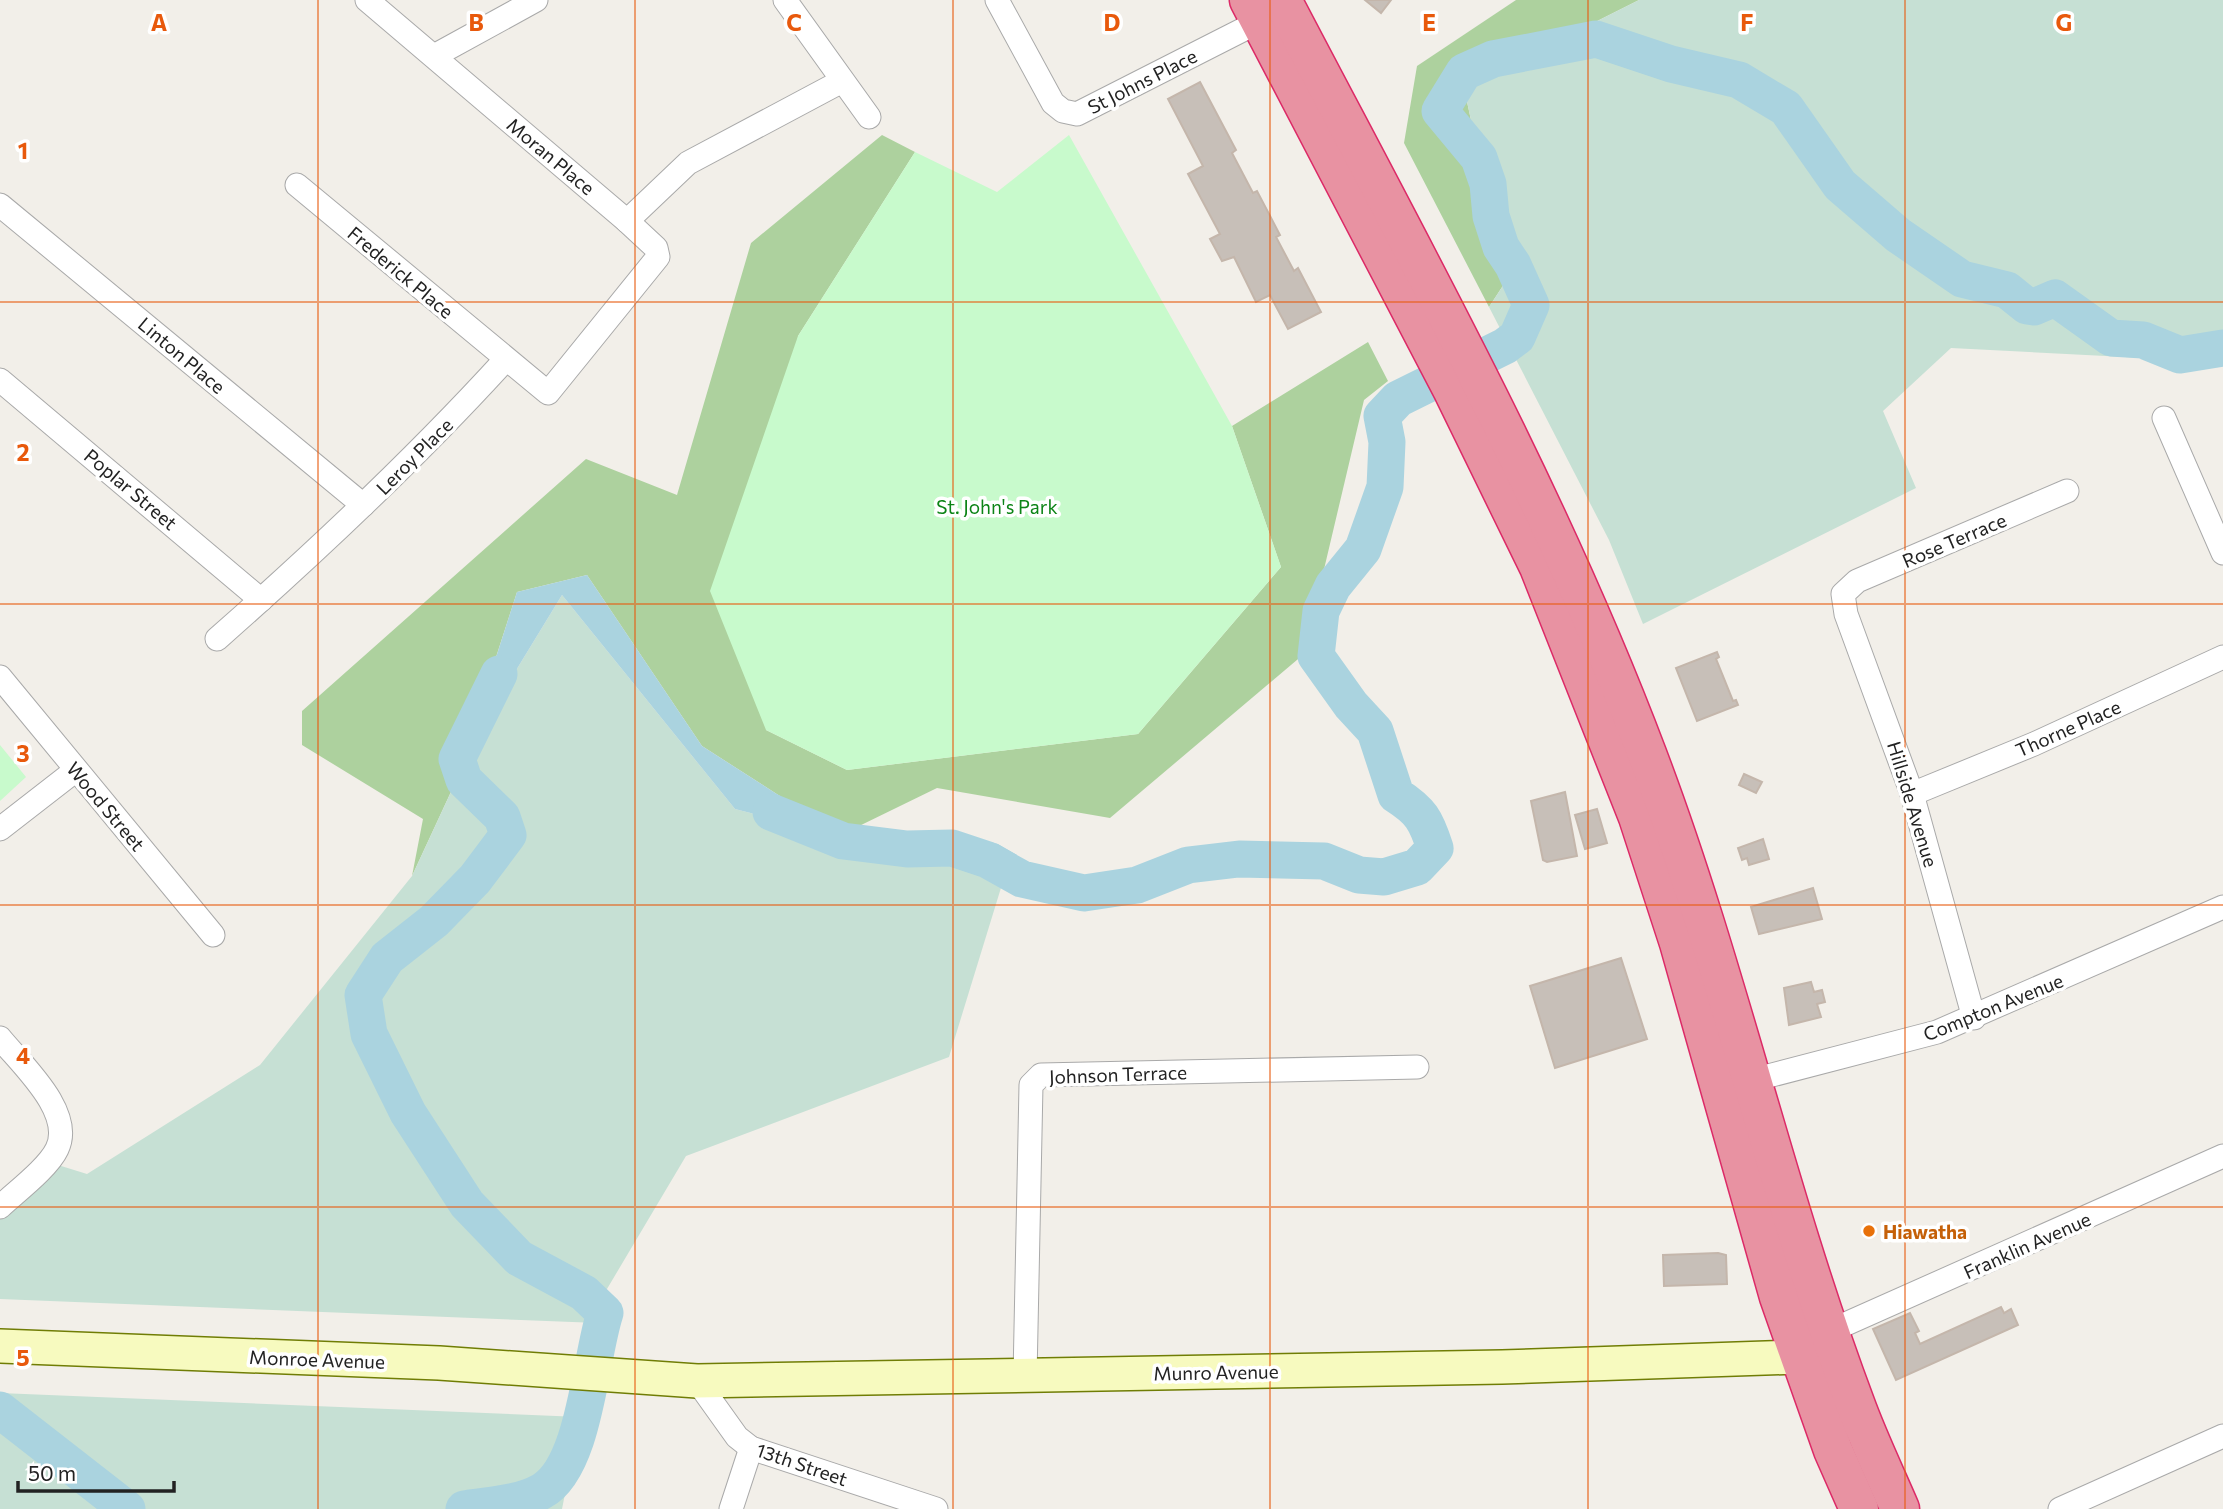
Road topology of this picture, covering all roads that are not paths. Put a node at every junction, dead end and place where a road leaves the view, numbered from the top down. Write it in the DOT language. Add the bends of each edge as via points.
graph roads {
  1 [pos="367,0"];
  2 [pos="536,0"];
  3 [pos="785,0"];
  4 [pos="998,0"];
  5 [pos="1264,7"];
  6 [pos="433,56"];
  7 [pos="842,81"];
  8 [pos="869,117"];
  9 [pos="297,184"];
  10 [pos="5,215"];
  11 [pos="627,222"];
  12 [pos="506,359"];
  13 [pos="0,380"];
  14 [pos="1466,385"];
  15 [pos="2164,418"];
  16 [pos="2067,491"];
  17 [pos="363,505"];
  18 [pos="2223,553"];
  19 [pos="1843,594"];
  20 [pos="261,600"];
  21 [pos="217,639"];
  22 [pos="2223,657"];
  23 [pos="0,677"];
  24 [pos="76,770"];
  25 [pos="1912,794"];
  26 [pos="0,829"];
  27 [pos="2223,908"];
  28 [pos="213,935"];
  29 [pos="1974,1018"];
  30 [pos="0,1038"];
  31 [pos="1417,1067"];
  32 [pos="1753,1080"];
  33 [pos="2223,1156"];
  34 [pos="0,1207"];
  35 [pos="1830,1331"];
  36 [pos="0,1346"];
  37 [pos="1798,1357"];
  38 [pos="633,1377"];
  39 [pos="1025,1377"];
  40 [pos="697,1381"];
  41 [pos="2223,1436"];
  42 [pos="751,1448"];
  43 [pos="1833,1450"];
  44 [pos="731,1509"];
  45 [pos="936,1509"];
  46 [pos="1834,1509"];
  47 [pos="1859,1509"];
  48 [pos="1900,1509"];
  49 [pos="2060,1509"];
  1 -- 6 [label="street, Moran Place"];
  2 -- 6 [label="street"];
  3 -- 7 [label="street"];
  4 -- 5 [label="street, St Johns Place" via="1053,103 1077,114"];
  5 -- 14 [label="highway"];
  6 -- 11 [label="street, Moran Place"];
  7 -- 8 [label="street"];
  7 -- 11 [label="street" via="688,163"];
  9 -- 12 [label="street, Frederick Place"];
  10 -- 17 [label="street, Linton Place"];
  11 -- 12 [label="street, Moran Place" via="656,248 658,257 548,393"];
  12 -- 17 [label="street, Leroy Place"];
  13 -- 20 [label="street, Poplar Street"];
  14 -- 32 [label="highway" via="1557,537 1647,754 1692,880"];
  14 -- 37 [label="highway" via="1638,817 1679,943"];
  15 -- 18 [label="street"];
  16 -- 19 [label="street, Rose Terrace" via="1857,581"];
  17 -- 20 [label="street, Leroy Place"];
  19 -- 25 [label="street, Hillside Avenue" via="1846,614"];
  20 -- 21 [label="street, Leroy Place"];
  22 -- 25 [label="street, Thorne Place"];
  23 -- 24 [label="street, Wood Street"];
  24 -- 26 [label="street"];
  24 -- 28 [label="street, Wood Street"];
  25 -- 29 [label="street, Hillside Avenue"];
  27 -- 29 [label="street, Compton Avenue"];
  29 -- 32 [label="street, Compton Avenue" via="1899,1044"];
  30 -- 34 [label="street" via="52,1101 60,1138 51,1158"];
  31 -- 39 [label="street, Johnson Terrace" via="1041,1075 1031,1085"];
  32 -- 35 [label="highway"];
  33 -- 35 [label="street, Franklin Avenue"];
  35 -- 48 [label="highway"];
  36 -- 38 [label="street, Monroe Avenue" via="439,1363"];
  37 -- 39 [label="street, Munro Avenue"];
  37 -- 43 [label="highway"];
  38 -- 40 [label="street, Munro Avenue"];
  39 -- 40 [label="street, Munro Avenue"];
  40 -- 42 [label="street, 13th Street" via="737,1437"];
  41 -- 49 [label="street"];
  42 -- 44 [label="street"];
  42 -- 45 [label="street, 13th Street"];
  43 -- 46 [label="highway"];
  43 -- 47 [label="highway"];
}
